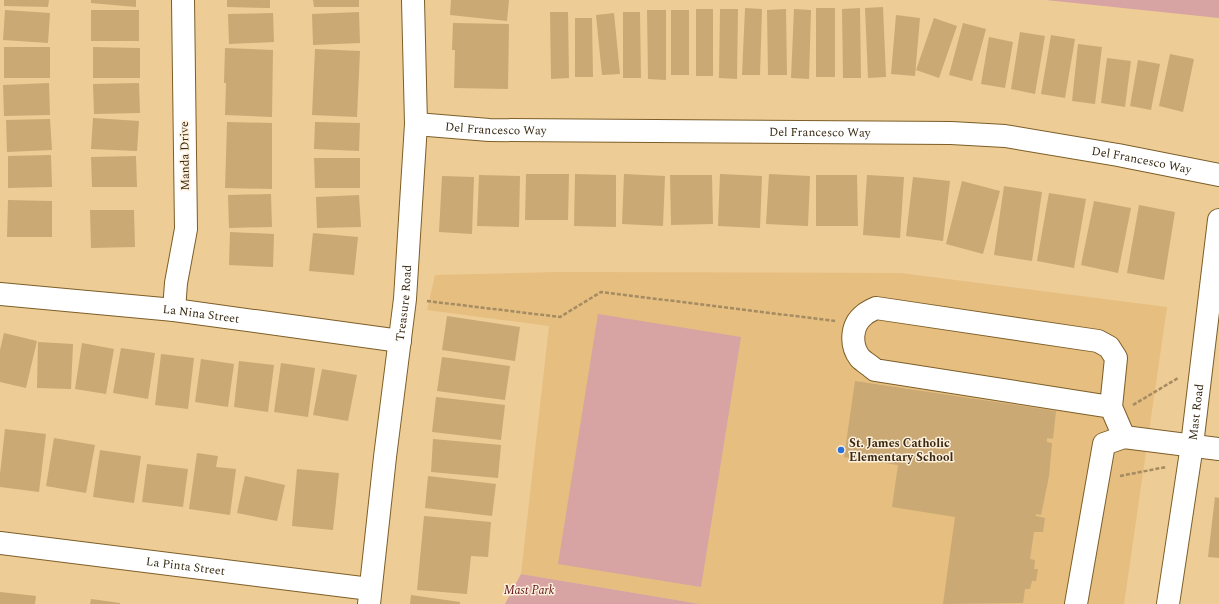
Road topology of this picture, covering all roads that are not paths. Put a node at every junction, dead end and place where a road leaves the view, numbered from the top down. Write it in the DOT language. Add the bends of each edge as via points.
graph roads {
  1 [pos="183,0"];
  2 [pos="413,0"];
  3 [pos="416,124"];
  4 [pos="1219,175"];
  5 [pos="1219,220"];
  6 [pos="0,294"];
  7 [pos="174,310"];
  8 [pos="400,341"];
  9 [pos="1113,412"];
  10 [pos="1124,437"];
  11 [pos="1219,449"];
  12 [pos="1191,454"];
  13 [pos="0,543"];
  14 [pos="369,597"];
  15 [pos="1076,604"];
  16 [pos="1168,604"];
  1 -- 7 [label="street, Manda Drive" via="186,229"];
  2 -- 3 [label="street, Treasure Road"];
  3 -- 4 [label="street, Del Francesco Way" via="489,130 951,133 1005,136"];
  3 -- 8 [label="street, Treasure Road"];
  5 -- 12 [label="street, Mast Road"];
  6 -- 7 [label="street, La Nina Street"];
  7 -- 8 [label="street, La Nina Street"];
  8 -- 14 [label="street, Treasure Road"];
  9 -- 9 [label="street" via="1116,358 1109,348 1098,341 876,308 857,322 853,345 861,358 875,370"];
  9 -- 10 [label="street"];
  10 -- 12 [label="street"];
  10 -- 15 [label="street" via="1104,444"];
  11 -- 12 [label="street"];
  12 -- 16 [label="street, Mast Road"];
  13 -- 14 [label="street, La Pinta Street"];
}
